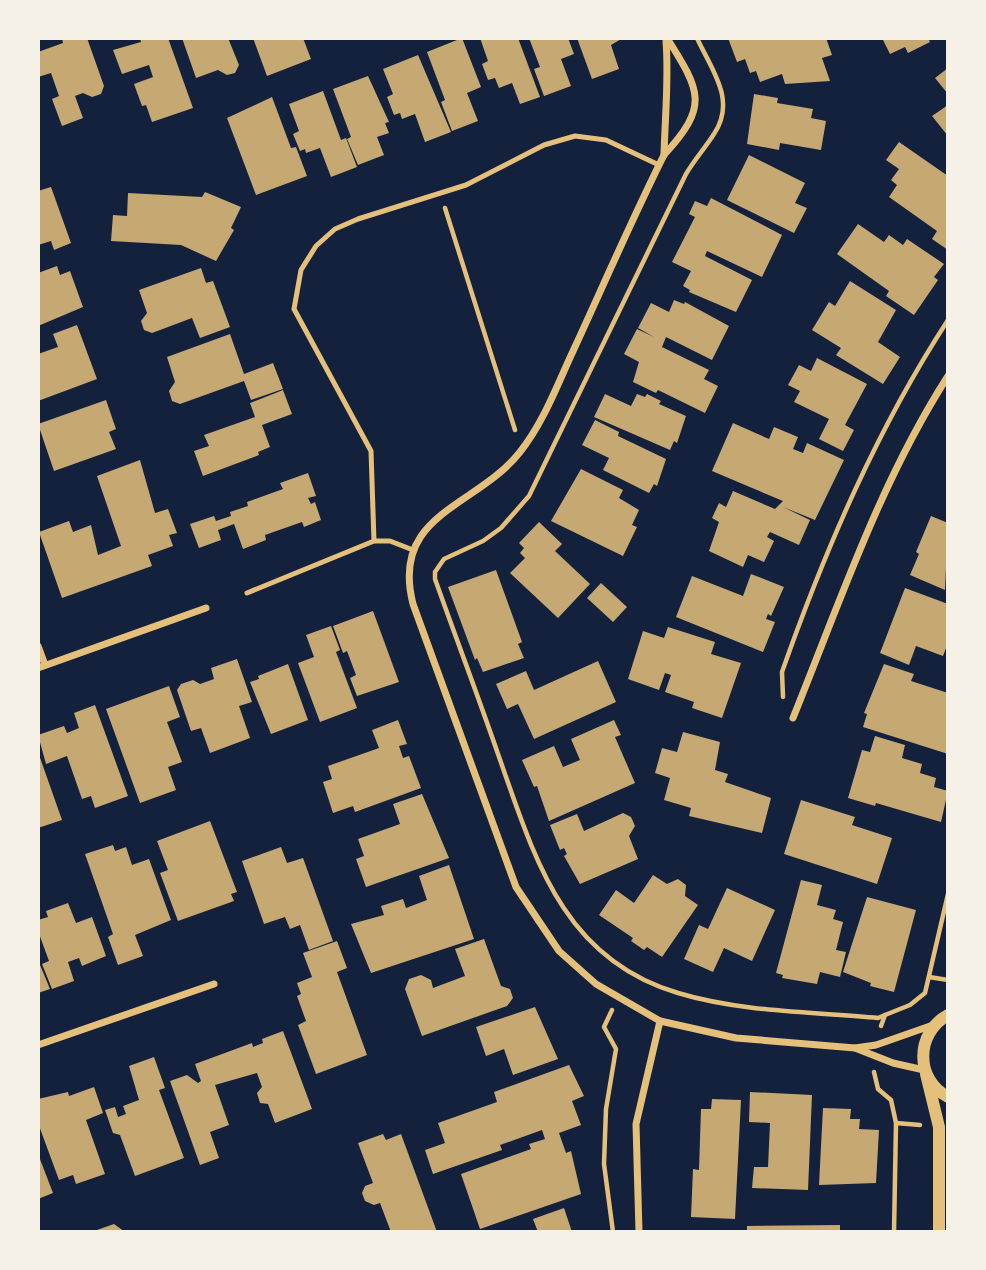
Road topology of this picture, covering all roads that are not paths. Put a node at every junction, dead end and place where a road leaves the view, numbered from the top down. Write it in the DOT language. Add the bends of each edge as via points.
graph roads {
  1 [pos="667,38"];
  2 [pos="664,155"];
  3 [pos="659,165"];
  4 [pos="947,376"];
  5 [pos="374,541"];
  6 [pos="413,550"];
  7 [pos="247,593"];
  8 [pos="206,608"];
  9 [pos="38,646"];
  10 [pos="42,666"];
  11 [pos="793,718"];
  12 [pos="214,984"];
  13 [pos="947,1005"];
  14 [pos="941,1019"];
  15 [pos="660,1021"];
  16 [pos="38,1045"];
  17 [pos="855,1048"];
  18 [pos="925,1072"];
  19 [pos="947,1097"];
  20 [pos="639,1231"];
  21 [pos="939,1231"];
  1 -- 2 [label="street"];
  1 -- 2 [label="street" via="688,71 695,97 691,124"];
  2 -- 3 [label="street"];
  3 -- 5 [label="lane" via="606,140 575,136 544,145 441,194 335,229 316,246 301,270 294,310 371,451"];
  3 -- 6 [label="street" via="550,401 521,451 502,472 431,521"];
  4 -- 11 [label="street" via="890,479"];
  5 -- 6 [label="lane" via="390,541"];
  5 -- 7 [label="lane"];
  6 -- 15 [label="street" via="408,576 413,604 511,876 529,911 559,951 596,984"];
  8 -- 10 [label="street"];
  9 -- 10 [label="street"];
  12 -- 16 [label="street"];
  13 -- 14 [label="street"];
  14 -- 17 [label="street" via="876,1045"];
  14 -- 18 [label="street" via="923,1046"];
  15 -- 17 [label="street" via="736,1038"];
  15 -- 20 [label="street" via="636,1124"];
  17 -- 18 [label="street"];
  18 -- 19 [label="street"];
  18 -- 21 [label="street" via="939,1127"];
}
